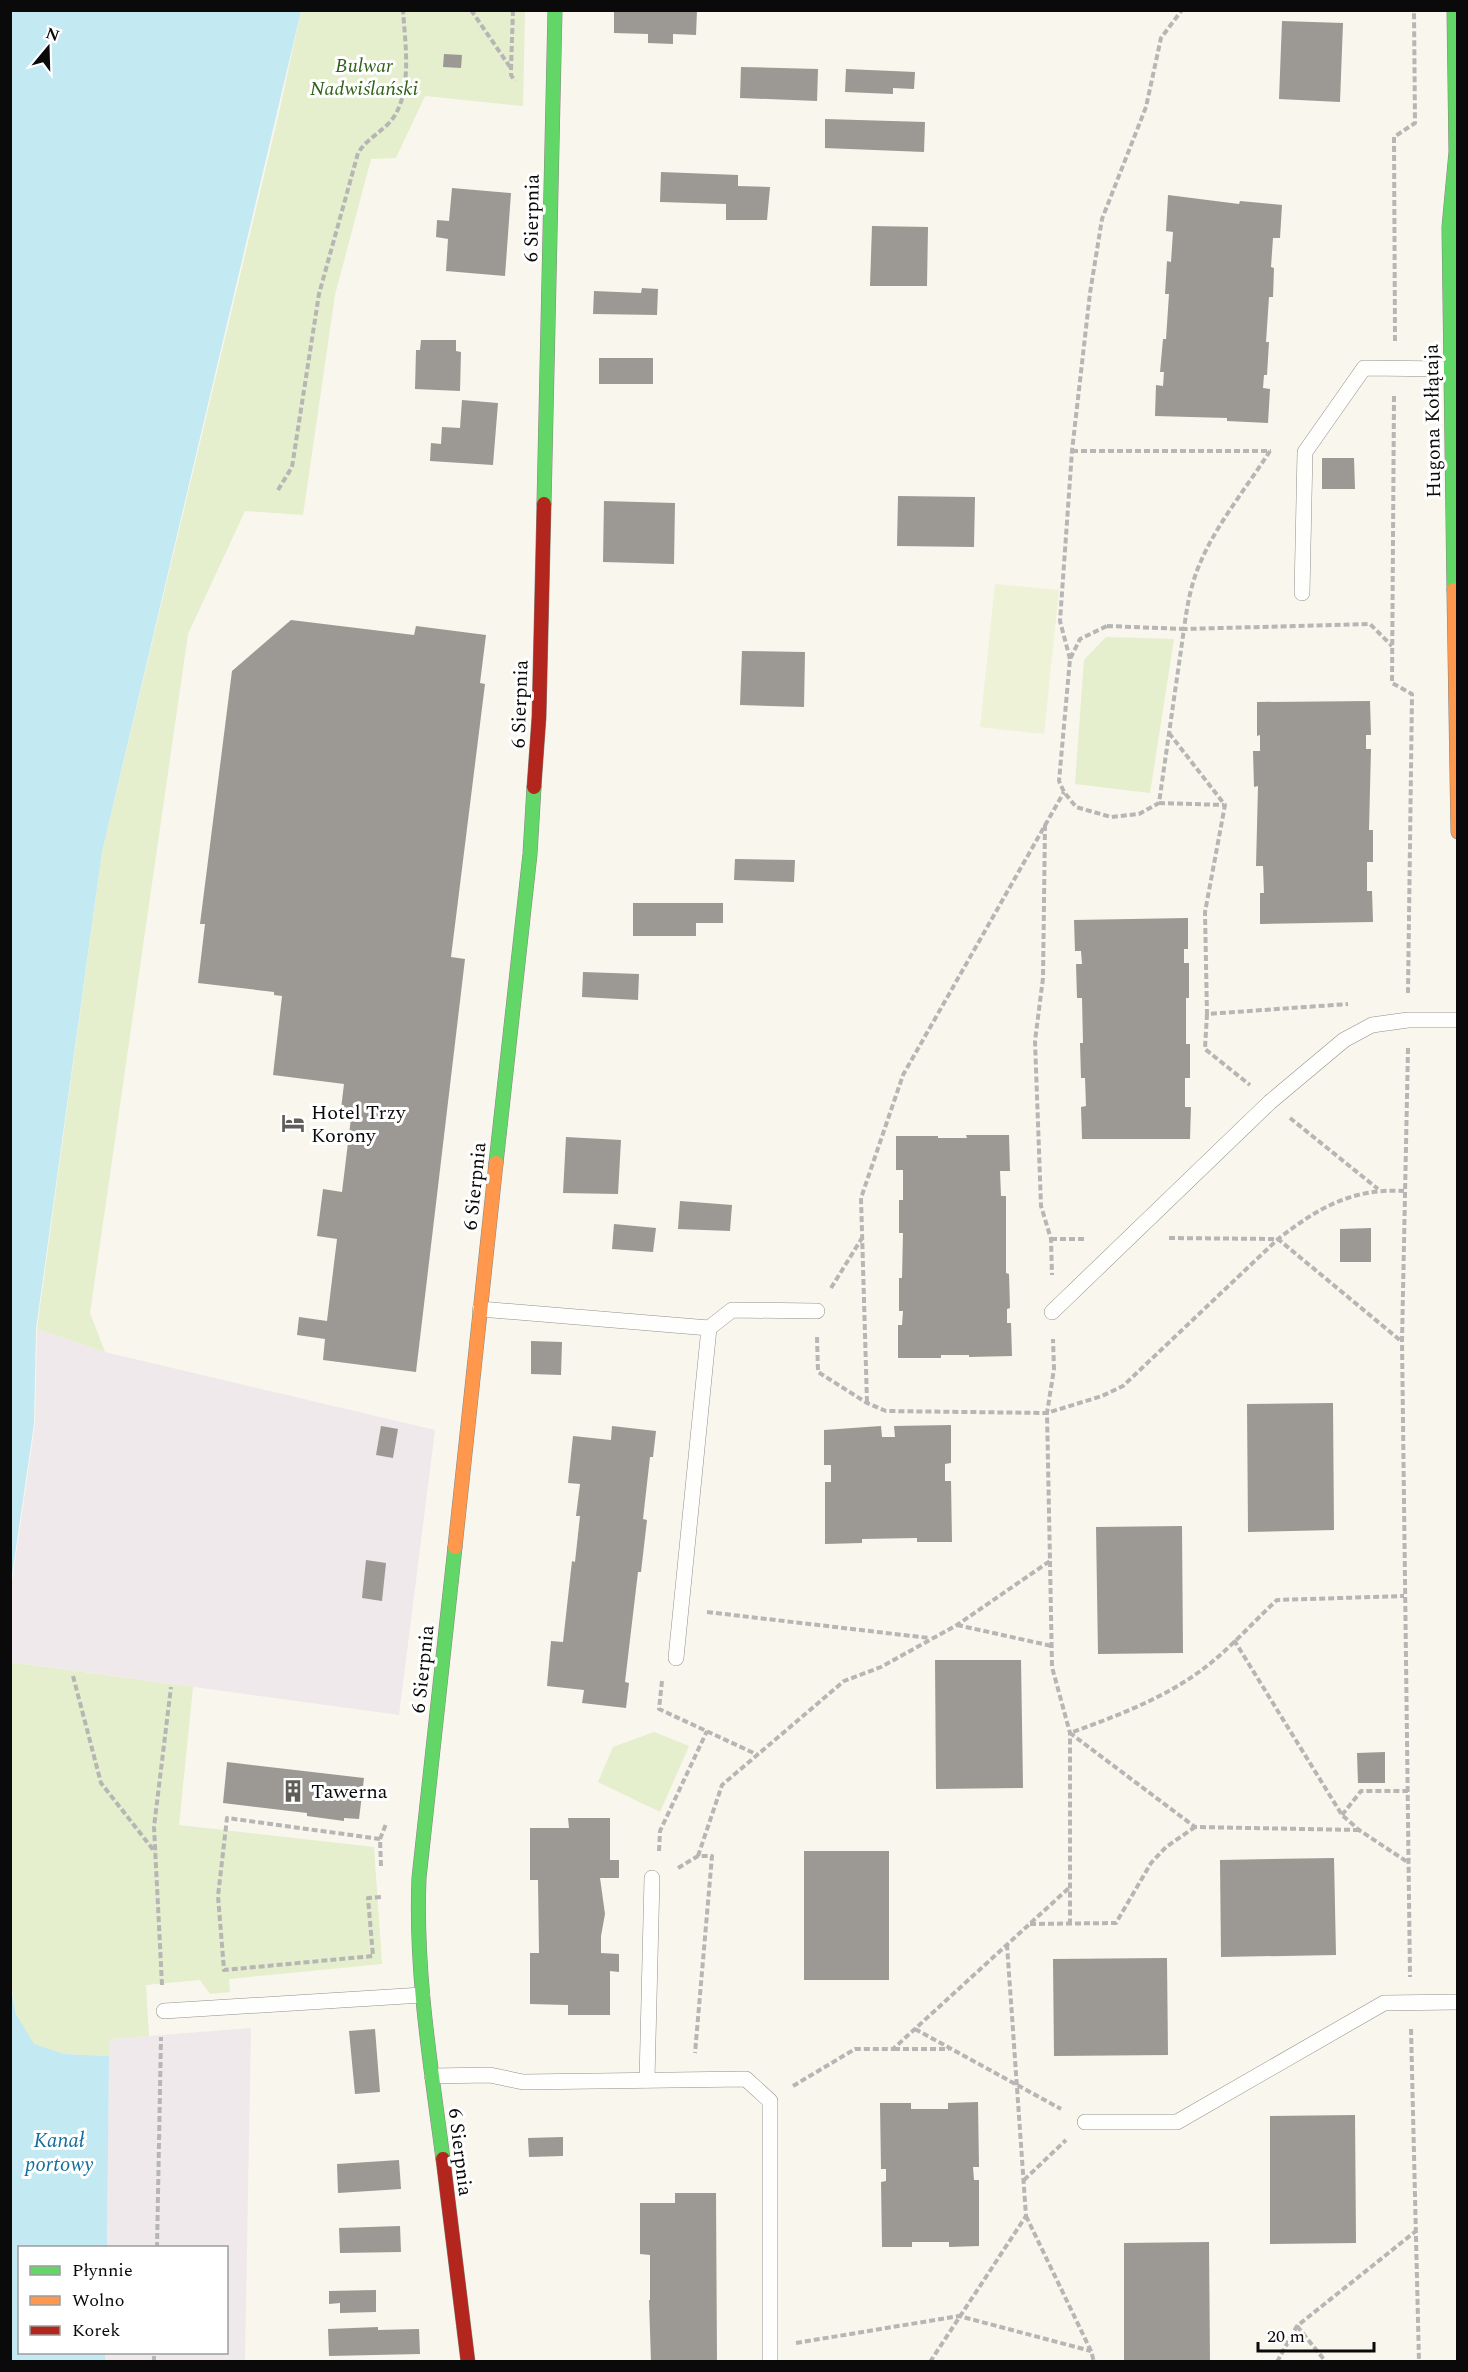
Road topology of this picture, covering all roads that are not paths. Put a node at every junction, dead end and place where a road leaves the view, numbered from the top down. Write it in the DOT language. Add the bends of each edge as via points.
graph roads {
  1 [pos="555,10"];
  2 [pos="1454,10"];
  3 [pos="1451,369"];
  4 [pos="1302,593"];
  5 [pos="1458,832"];
  6 [pos="1458,1020"];
  7 [pos="480,1309"];
  8 [pos="817,1311"];
  9 [pos="1052,1312"];
  10 [pos="709,1328"];
  11 [pos="676,1658"];
  12 [pos="655,1879"];
  13 [pos="422,1995"];
  14 [pos="1458,2002"];
  15 [pos="164,2012"];
  16 [pos="432,2076"];
  17 [pos="647,2080"];
  18 [pos="1085,2122"];
  19 [pos="770,2354"];
  20 [pos="468,2361"];
  1 -- 7 [label="street, 6 Sierpnia" via="539,717 530,854"];
  2 -- 3 [label="street, Hugona Kołłątaja" via="1456,152 1449,227"];
  3 -- 4 [label="lane" via="1364,368 1305,452"];
  3 -- 5 [label="street, Hugona Kołłątaja"];
  6 -- 9 [label="lane" via="1372,1025 1344,1040 1270,1102"];
  7 -- 10 [label="lane"];
  7 -- 13 [label="street, 6 Sierpnia" via="419,1878 417,1954"];
  8 -- 10 [label="lane" via="732,1310"];
  10 -- 11 [label="lane"];
  12 -- 17 [label="lane"];
  13 -- 15 [label="lane"];
  13 -- 16 [label="street, 6 Sierpnia"];
  14 -- 18 [label="lane" via="1384,2002 1177,2122"];
  16 -- 17 [label="lane" via="490,2075 523,2082"];
  16 -- 20 [label="street, 6 Sierpnia"];
  17 -- 19 [label="lane" via="746,2079 770,2100"];
}
